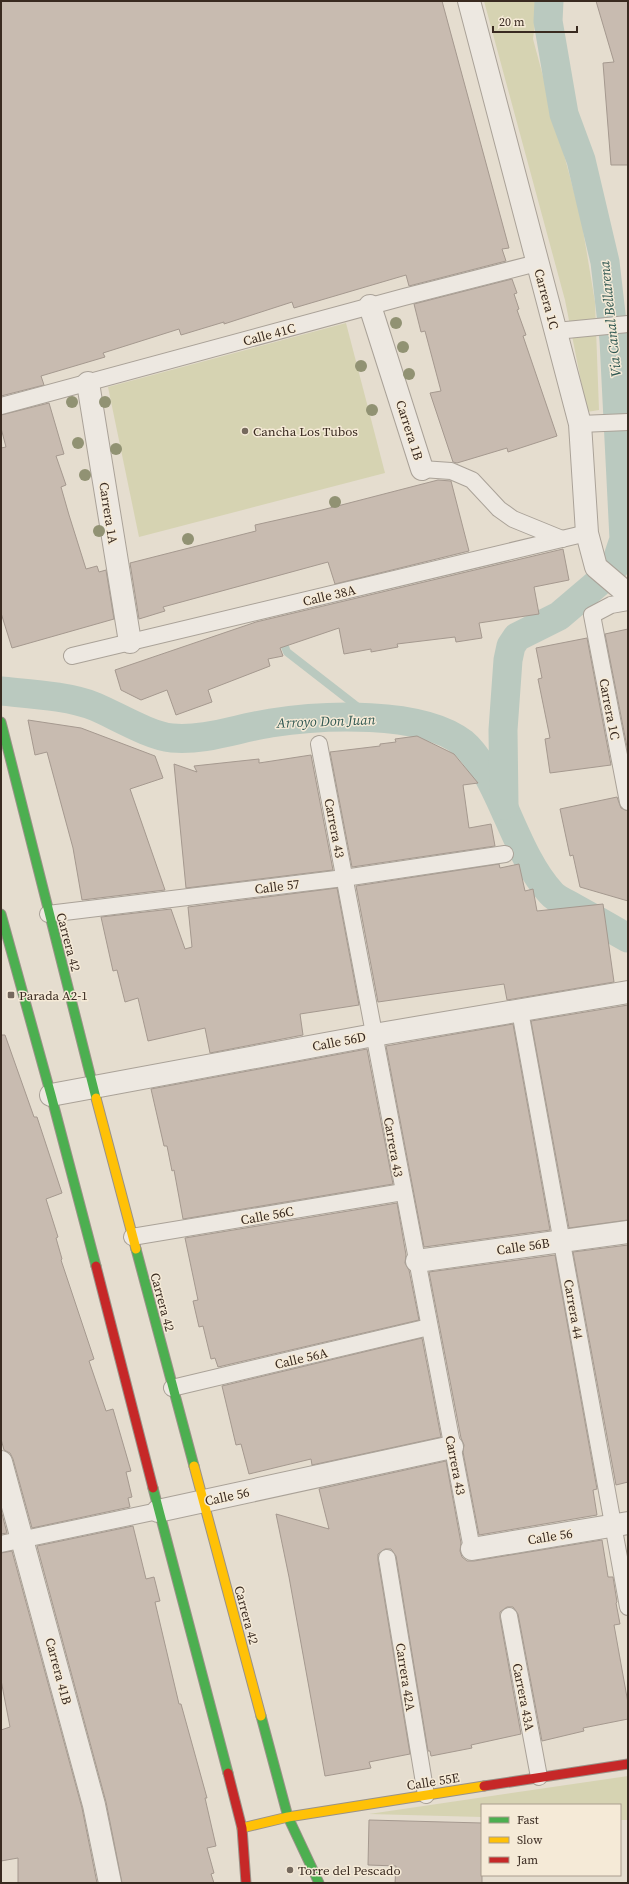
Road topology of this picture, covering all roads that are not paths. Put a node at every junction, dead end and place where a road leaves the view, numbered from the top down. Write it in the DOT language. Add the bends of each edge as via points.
graph roads {
  1 [pos="468,1"];
  2 [pos="537,263"];
  3 [pos="370,306"];
  4 [pos="626,325"];
  5 [pos="556,331"];
  6 [pos="88,383"];
  7 [pos="1,406"];
  8 [pos="628,422"];
  9 [pos="580,424"];
  10 [pos="422,469"];
  11 [pos="587,533"];
  12 [pos="562,539"];
  13 [pos="626,594"];
  14 [pos="130,642"];
  15 [pos="72,656"];
  16 [pos="1,722"];
  17 [pos="319,744"];
  18 [pos="628,802"];
  19 [pos="505,854"];
  20 [pos="344,878"];
  21 [pos="48,914"];
  22 [pos="2,919"];
  23 [pos="628,992"];
  24 [pos="520,1011"];
  25 [pos="374,1035"];
  26 [pos="95,1088"];
  27 [pos="51,1095"];
  28 [pos="403,1192"];
  29 [pos="628,1232"];
  30 [pos="132,1237"];
  31 [pos="561,1241"];
  32 [pos="417,1262"];
  33 [pos="430,1327"];
  34 [pos="172,1388"];
  35 [pos="452,1447"];
  36 [pos="1,1462"];
  37 [pos="203,1501"];
  38 [pos="158,1511"];
  39 [pos="620,1525"];
  40 [pos="23,1539"];
  41 [pos="1,1544"];
  42 [pos="472,1549"];
  43 [pos="387,1558"];
  44 [pos="628,1607"];
  45 [pos="509,1616"];
  46 [pos="628,1764"];
  47 [pos="539,1777"];
  48 [pos="426,1795"];
  49 [pos="288,1817"];
  50 [pos="242,1828"];
  51 [pos="110,1883"];
  52 [pos="246,1883"];
  53 [pos="320,1883"];
  1 -- 2 [label="street, Carrera 1C"];
  2 -- 3 [label="lane, Calle 41C"];
  2 -- 5 [label="street, Carrera 1C"];
  3 -- 6 [label="lane, Calle 41C"];
  3 -- 10 [label="street, Carrera 1B"];
  4 -- 5 [label="lane"];
  5 -- 9 [label="street, Carrera 1C"];
  6 -- 7 [label="lane, Calle 41C"];
  6 -- 14 [label="street, Carrera 1A"];
  8 -- 9 [label="lane"];
  9 -- 11 [label="street, Carrera 1C"];
  10 -- 12 [label="lane, Carrera 1B" via="451,471 472,480 499,509 513,519"];
  11 -- 12 [label="lane, Calle 38A"];
  11 -- 13 [label="street, Carrera 1C" via="596,567"];
  12 -- 14 [label="lane, Calle 38A"];
  13 -- 18 [label="lane, Carrera 1C" via="592,615"];
  14 -- 15 [label="lane, Calle 38A"];
  16 -- 21 [label="street, Carrera 42"];
  17 -- 20 [label="lane, Carrera 43"];
  19 -- 20 [label="lane, Calle 57"];
  20 -- 21 [label="lane, Calle 57"];
  20 -- 25 [label="lane, Carrera 43"];
  21 -- 26 [label="street, Carrera 42"];
  22 -- 27 [label="street"];
  23 -- 24 [label="street, Calle 56D"];
  24 -- 25 [label="street, Calle 56D"];
  24 -- 31 [label="lane, Carrera 44"];
  25 -- 26 [label="street, Calle 56D"];
  25 -- 28 [label="lane, Carrera 43"];
  26 -- 27 [label="street, Calle 56D"];
  26 -- 30 [label="street, Carrera 42"];
  27 -- 38 [label="street"];
  28 -- 30 [label="lane, Calle 56C"];
  28 -- 32 [label="lane, Carrera 43"];
  29 -- 31 [label="street, Calle 56B"];
  30 -- 34 [label="street, Carrera 42"];
  31 -- 32 [label="street, Calle 56B"];
  31 -- 39 [label="lane, Carrera 44"];
  32 -- 33 [label="lane, Carrera 43"];
  33 -- 34 [label="lane, Calle 56A"];
  33 -- 35 [label="lane, Carrera 43"];
  34 -- 37 [label="street, Carrera 42"];
  35 -- 37 [label="street, Calle 56"];
  35 -- 42 [label="lane, Carrera 43"];
  36 -- 40 [label="street, Carrera 41B"];
  37 -- 38 [label="street, Calle 56"];
  37 -- 49 [label="street, Carrera 42"];
  38 -- 40 [label="lane, Calle 56"];
  38 -- 50 [label="street"];
  39 -- 42 [label="street, Calle 56"];
  39 -- 44 [label="lane, Carrera 44"];
  40 -- 41 [label="lane, Calle 56"];
  40 -- 51 [label="street, Carrera 41B" via="94,1805"];
  43 -- 48 [label="lane, Carrera 42A"];
  45 -- 47 [label="lane, Carrera 43A"];
  46 -- 47 [label="street, Calle 55E"];
  47 -- 48 [label="street, Calle 55E"];
  48 -- 49 [label="street, Calle 55E"];
  49 -- 50 [label="street, Calle 55E"];
  49 -- 53 [label="street, Carrera 42"];
  50 -- 52 [label="street"];
}
